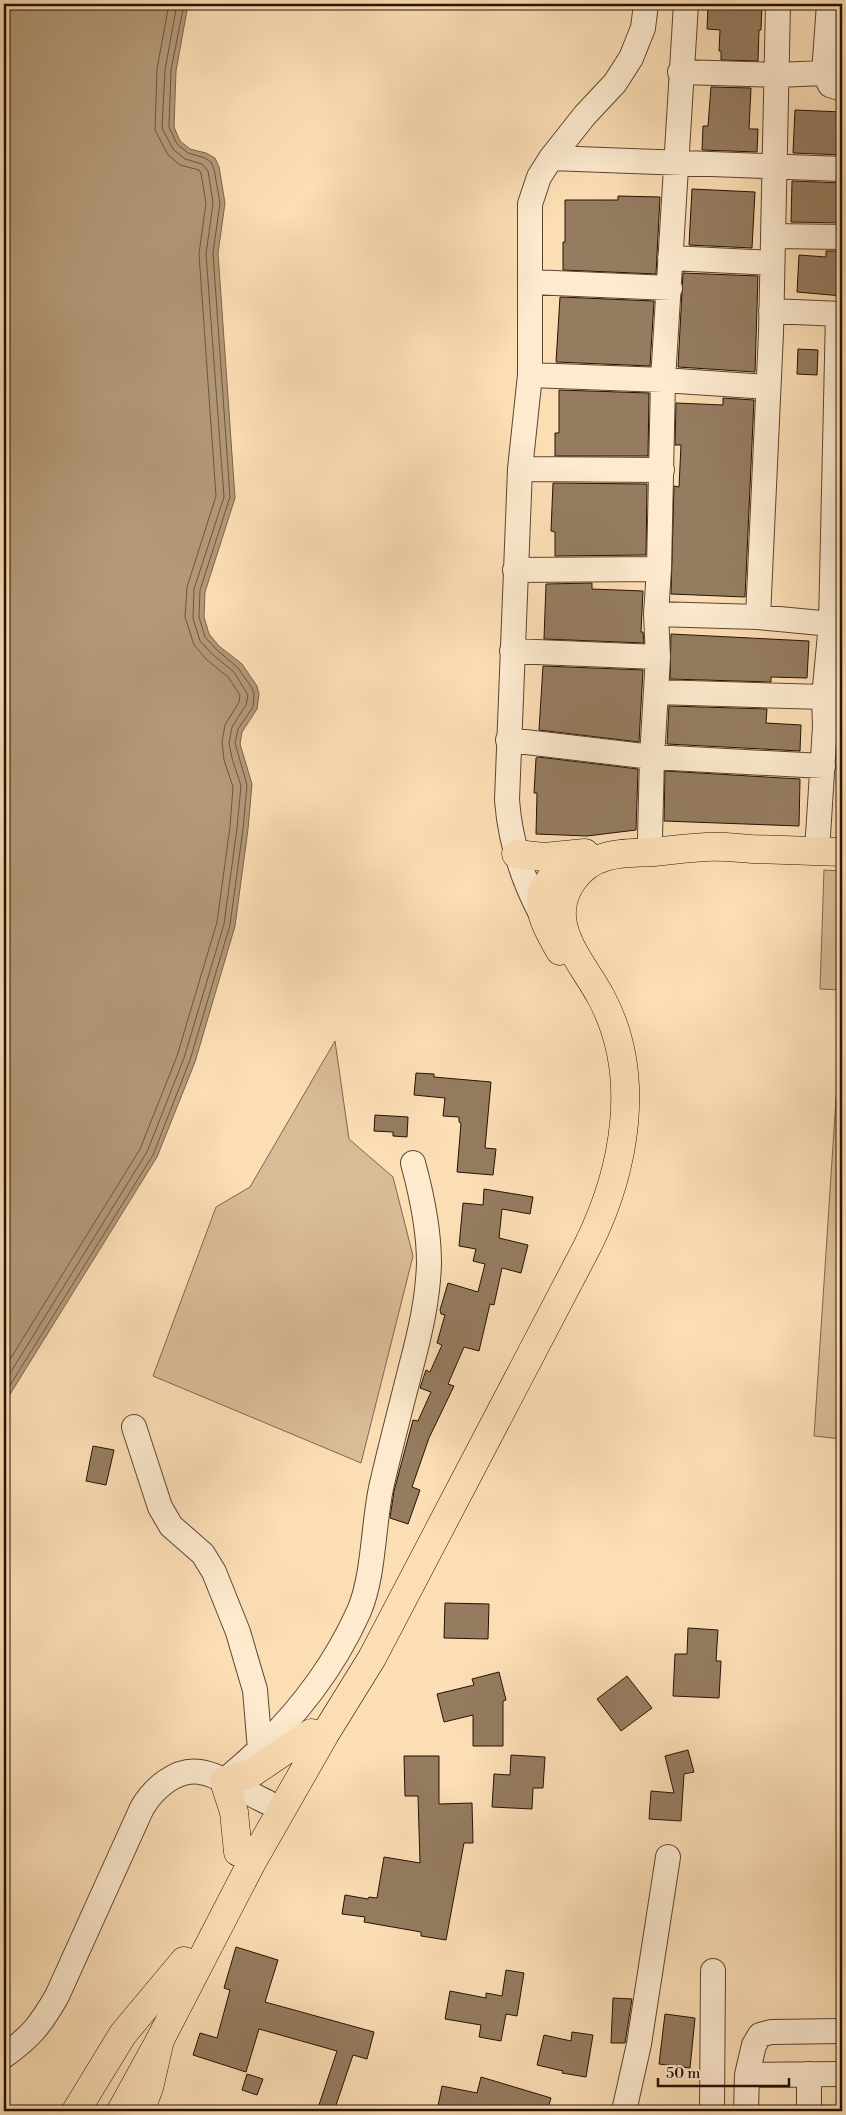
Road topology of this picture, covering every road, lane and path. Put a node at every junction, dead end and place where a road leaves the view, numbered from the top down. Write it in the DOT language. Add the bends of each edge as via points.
graph roads {
  1 [pos="646,4"];
  2 [pos="686,4"];
  3 [pos="778,4"];
  4 [pos="828,4"];
  5 [pos="680,72"];
  6 [pos="824,73"];
  7 [pos="776,75"];
  8 [pos="842,89"];
  9 [pos="551,158"];
  10 [pos="676,164"];
  11 [pos="774,168"];
  12 [pos="842,169"];
  13 [pos="774,236"];
  14 [pos="842,238"];
  15 [pos="670,258"];
  16 [pos="772,264"];
  17 [pos="531,282"];
  18 [pos="670,288"];
  19 [pos="771,311"];
  20 [pos="840,314"];
  21 [pos="530,376"];
  22 [pos="664,380"];
  23 [pos="768,387"];
  24 [pos="839,423"];
  25 [pos="520,468"];
  26 [pos="662,470"];
  27 [pos="838,521"];
  28 [pos="659,569"];
  29 [pos="516,570"];
  30 [pos="656,614"];
  31 [pos="758,617"];
  32 [pos="837,624"];
  33 [pos="512,651"];
  34 [pos="658,657"];
  35 [pos="656,692"];
  36 [pos="824,697"];
  37 [pos="834,727"];
  38 [pos="508,740"];
  39 [pos="652,757"];
  40 [pos="823,766"];
  41 [pos="650,838"];
  42 [pos="708,847"];
  43 [pos="830,851"];
  44 [pos="586,853"];
  45 [pos="516,854"];
  46 [pos="551,924"];
  47 [pos="413,1163"];
  48 [pos="134,1427"];
  49 [pos="311,1733"];
  50 [pos="260,1750"];
  51 [pos="224,1781"];
  52 [pos="267,1802"];
  53 [pos="238,1852"];
  54 [pos="668,1857"];
  55 [pos="184,1961"];
  56 [pos="713,1970"];
  57 [pos="842,2031"];
  58 [pos="160,2040"];
  59 [pos="4,2056"];
  60 [pos="809,2074"];
  61 [pos="842,2074"];
  62 [pos="754,2075"];
  63 [pos="76,2111"];
  64 [pos="106,2111"];
  65 [pos="121,2111"];
  66 [pos="140,2111"];
  67 [pos="624,2111"];
  68 [pos="712,2111"];
  69 [pos="746,2111"];
  70 [pos="762,2111"];
  71 [pos="809,2111"];
  1 -- 9 [label="street" via="643,28 631,58"];
  2 -- 5 [label="street"];
  3 -- 7 [label="street"];
  4 -- 6 [label="street"];
  5 -- 7 [label="street"];
  5 -- 10 [label="street"];
  6 -- 7 [label="street"];
  6 -- 8 [label="street" via="830,85"];
  7 -- 11 [label="street"];
  9 -- 10 [label="street"];
  9 -- 17 [label="street" via="538,177 530,204"];
  10 -- 11 [label="street"];
  10 -- 15 [label="street"];
  11 -- 12 [label="street"];
  11 -- 13 [label="street"];
  13 -- 14 [label="street"];
  13 -- 16 [label="street"];
  15 -- 16 [label="street"];
  15 -- 18 [label="street"];
  16 -- 19 [label="street"];
  17 -- 18 [label="street"];
  17 -- 21 [label="street"];
  18 -- 22 [label="street"];
  19 -- 20 [label="street"];
  19 -- 23 [label="street"];
  20 -- 24 [label="street"];
  21 -- 22 [label="street"];
  21 -- 25 [label="street"];
  22 -- 23 [label="street"];
  22 -- 26 [label="street"];
  23 -- 31 [label="street"];
  24 -- 27 [label="street"];
  25 -- 26 [label="street"];
  25 -- 29 [label="street"];
  26 -- 28 [label="street"];
  27 -- 32 [label="street"];
  28 -- 29 [label="street"];
  28 -- 30 [label="street"];
  29 -- 33 [label="street"];
  30 -- 31 [label="street"];
  30 -- 34 [label="street"];
  31 -- 32 [label="street"];
  32 -- 36 [label="street"];
  33 -- 34 [label="street"];
  33 -- 38 [label="street"];
  34 -- 35 [label="street"];
  35 -- 36 [label="street"];
  35 -- 39 [label="street"];
  36 -- 37 [label="street"];
  37 -- 40 [label="street"];
  38 -- 39 [label="street"];
  38 -- 45 [label="street" via="506,800"];
  39 -- 40 [label="street"];
  39 -- 41 [label="street"];
  40 -- 43 [label="street"];
  41 -- 42 [label="main road"];
  41 -- 44 [label="main road" via="618,841"];
  42 -- 43 [label="main road"];
  42 -- 46 [label="main road" via="616,854 592,862 574,878"];
  44 -- 45 [label="main road" via="544,857"];
  44 -- 46 [label="main road" via="551,879 542,895"];
  45 -- 46 [label="street" via="531,895"];
  46 -- 49 [label="main road" via="598,1019 610,1055 613,1115 602,1182 588,1220 472,1436 363,1650"];
  46 -- 58 [label="main road" via="572,948 609,1014 617,1037 624,1105 622,1141 610,1194 588,1245 372,1658 252,1862"];
  47 -- 50 [label="street" via="425,1212 428,1288 381,1490 360,1608 326,1671 293,1715"];
  48 -- 50 [label="street" via="165,1517 210,1562 228,1606 255,1690"];
  49 -- 51 [label="main road" via="252,1772"];
  49 -- 52 [label="main road"];
  50 -- 51 [label="street"];
  51 -- 52 [label="street"];
  51 -- 53 [label="main road" via="234,1812"];
  51 -- 59 [label="street" via="200,1771 186,1773 162,1784 147,1799 57,1996 40,2024"];
  52 -- 53 [label="main road"];
  53 -- 55 [label="main road"];
  54 -- 67 [label="street" via="639,2044"];
  55 -- 63 [label="main road" via="123,2034"];
  55 -- 64 [label="main road"];
  56 -- 68 [label="street"];
  57 -- 62 [label="street" via="765,2033 756,2040"];
  58 -- 65 [label="main road"];
  58 -- 66 [label="main road"];
  60 -- 61 [label="street"];
  60 -- 62 [label="street"];
  60 -- 71 [label="street"];
  62 -- 69 [label="street"];
  62 -- 70 [label="street"];
}
